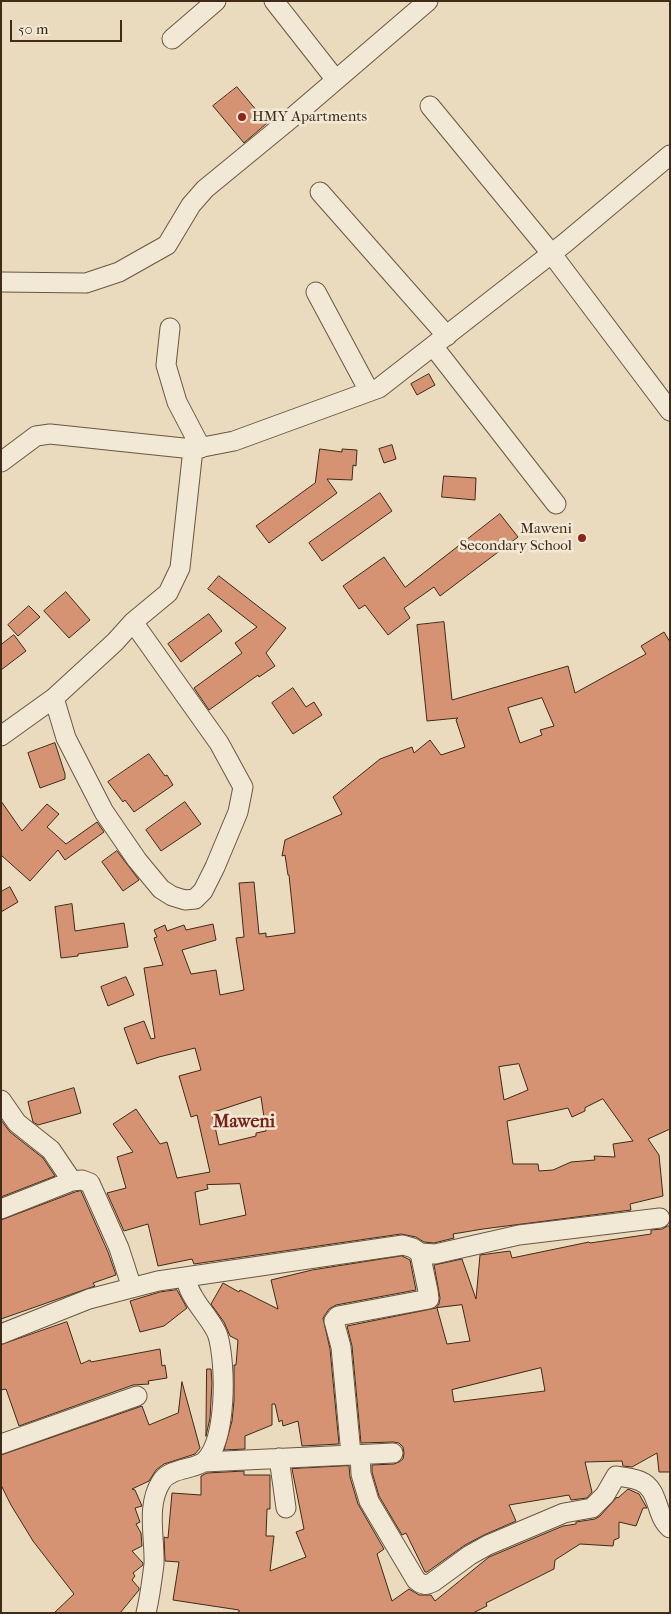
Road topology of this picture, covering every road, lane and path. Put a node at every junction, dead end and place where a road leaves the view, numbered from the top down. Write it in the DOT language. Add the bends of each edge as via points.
graph roads {
  1 [pos="216,1"];
  2 [pos="274,1"];
  3 [pos="427,2"];
  4 [pos="172,39"];
  5 [pos="336,80"];
  6 [pos="430,106"];
  7 [pos="670,155"];
  8 [pos="320,192"];
  9 [pos="552,253"];
  10 [pos="1,282"];
  11 [pos="316,292"];
  12 [pos="170,328"];
  13 [pos="440,341"];
  14 [pos="369,391"];
  15 [pos="670,411"];
  16 [pos="197,449"];
  17 [pos="1,462"];
  18 [pos="556,504"];
  19 [pos="133,622"];
  20 [pos="54,698"];
  21 [pos="1,736"];
  22 [pos="1,1100"];
  23 [pos="72,1181"];
  24 [pos="1,1209"];
  25 [pos="660,1218"];
  26 [pos="420,1253"];
  27 [pos="185,1277"];
  28 [pos="132,1288"];
  29 [pos="1,1334"];
  30 [pos="137,1396"];
  31 [pos="1,1444"];
  32 [pos="392,1453"];
  33 [pos="356,1454"];
  34 [pos="279,1458"];
  35 [pos="204,1462"];
  36 [pos="286,1508"];
  37 [pos="670,1528"];
  38 [pos="146,1613"];
  1 -- 4 [label="street"];
  2 -- 5 [label="street"];
  3 -- 5 [label="street"];
  5 -- 10 [label="street" via="205,189 191,205 167,245 119,272 86,283"];
  6 -- 9 [label="street"];
  7 -- 9 [label="street"];
  8 -- 13 [label="street"];
  9 -- 13 [label="street"];
  9 -- 15 [label="street"];
  11 -- 14 [label="street"];
  12 -- 16 [label="street" via="166,365"];
  13 -- 14 [label="street" via="379,388"];
  13 -- 18 [label="street"];
  14 -- 16 [label="street" via="234,441"];
  16 -- 17 [label="street" via="50,434 36,436"];
  16 -- 19 [label="street" via="180,568 168,593"];
  19 -- 20 [label="street"];
  19 -- 20 [label="street" via="219,743 243,787 238,812 215,867 203,891 195,899 185,900 161,889 137,860 104,812 66,738"];
  20 -- 21 [label="street"];
  22 -- 23 [label="street" via="18,1123 51,1150"];
  23 -- 24 [label="street"];
  23 -- 28 [label="street" via="90,1183 119,1248"];
  25 -- 26 [label="street" via="520,1235 435,1254"];
  26 -- 27 [label="street" via="403,1245"];
  26 -- 33 [label="street" via="429,1300 335,1319"];
  27 -- 28 [label="street"];
  27 -- 35 [label="street" via="192,1296 218,1335 222,1366 223,1406 217,1441"];
  28 -- 29 [label="street" via="89,1299"];
  30 -- 31 [label="street"];
  32 -- 33 [label="street"];
  33 -- 34 [label="street"];
  33 -- 37 [label="street" via="369,1500 416,1580 422,1584 428,1585 488,1545 564,1513 592,1508 605,1496 616,1476 647,1485 655,1496 660,1515"];
  34 -- 35 [label="street"];
  34 -- 36 [label="street"];
  35 -- 38 [label="street" via="169,1474 155,1497 152,1518 154,1563"];
}
